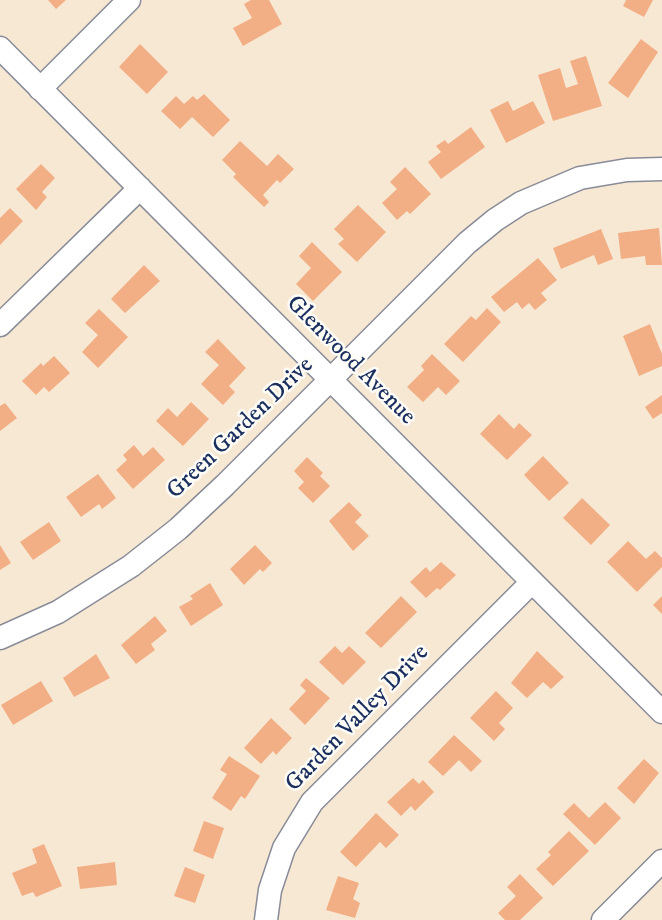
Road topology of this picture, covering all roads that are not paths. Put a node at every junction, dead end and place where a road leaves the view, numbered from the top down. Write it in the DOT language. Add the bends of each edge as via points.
graph roads {
  1 [pos="129,0"];
  2 [pos="0,48"];
  3 [pos="40,88"];
  4 [pos="662,169"];
  5 [pos="140,188"];
  6 [pos="0,325"];
  7 [pos="330,380"];
  8 [pos="532,582"];
  9 [pos="0,638"];
  10 [pos="662,712"];
  11 [pos="662,861"];
  12 [pos="266,920"];
  13 [pos="603,920"];
  1 -- 3 [label="street"];
  2 -- 3 [label="street, Glenwood Avenue"];
  3 -- 5 [label="street, Glenwood Avenue"];
  4 -- 7 [label="street, Green Garden Drive" via="580,178 521,203 466,243"];
  5 -- 6 [label="street"];
  5 -- 7 [label="street, Glenwood Avenue"];
  7 -- 8 [label="street, Glenwood Avenue"];
  7 -- 9 [label="street, Green Garden Drive" via="178,529 131,566 58,612"];
  8 -- 10 [label="street, Glenwood Avenue"];
  8 -- 12 [label="street, Garden Valley Drive" via="312,802 280,859"];
  11 -- 13 [label="street"];
}
